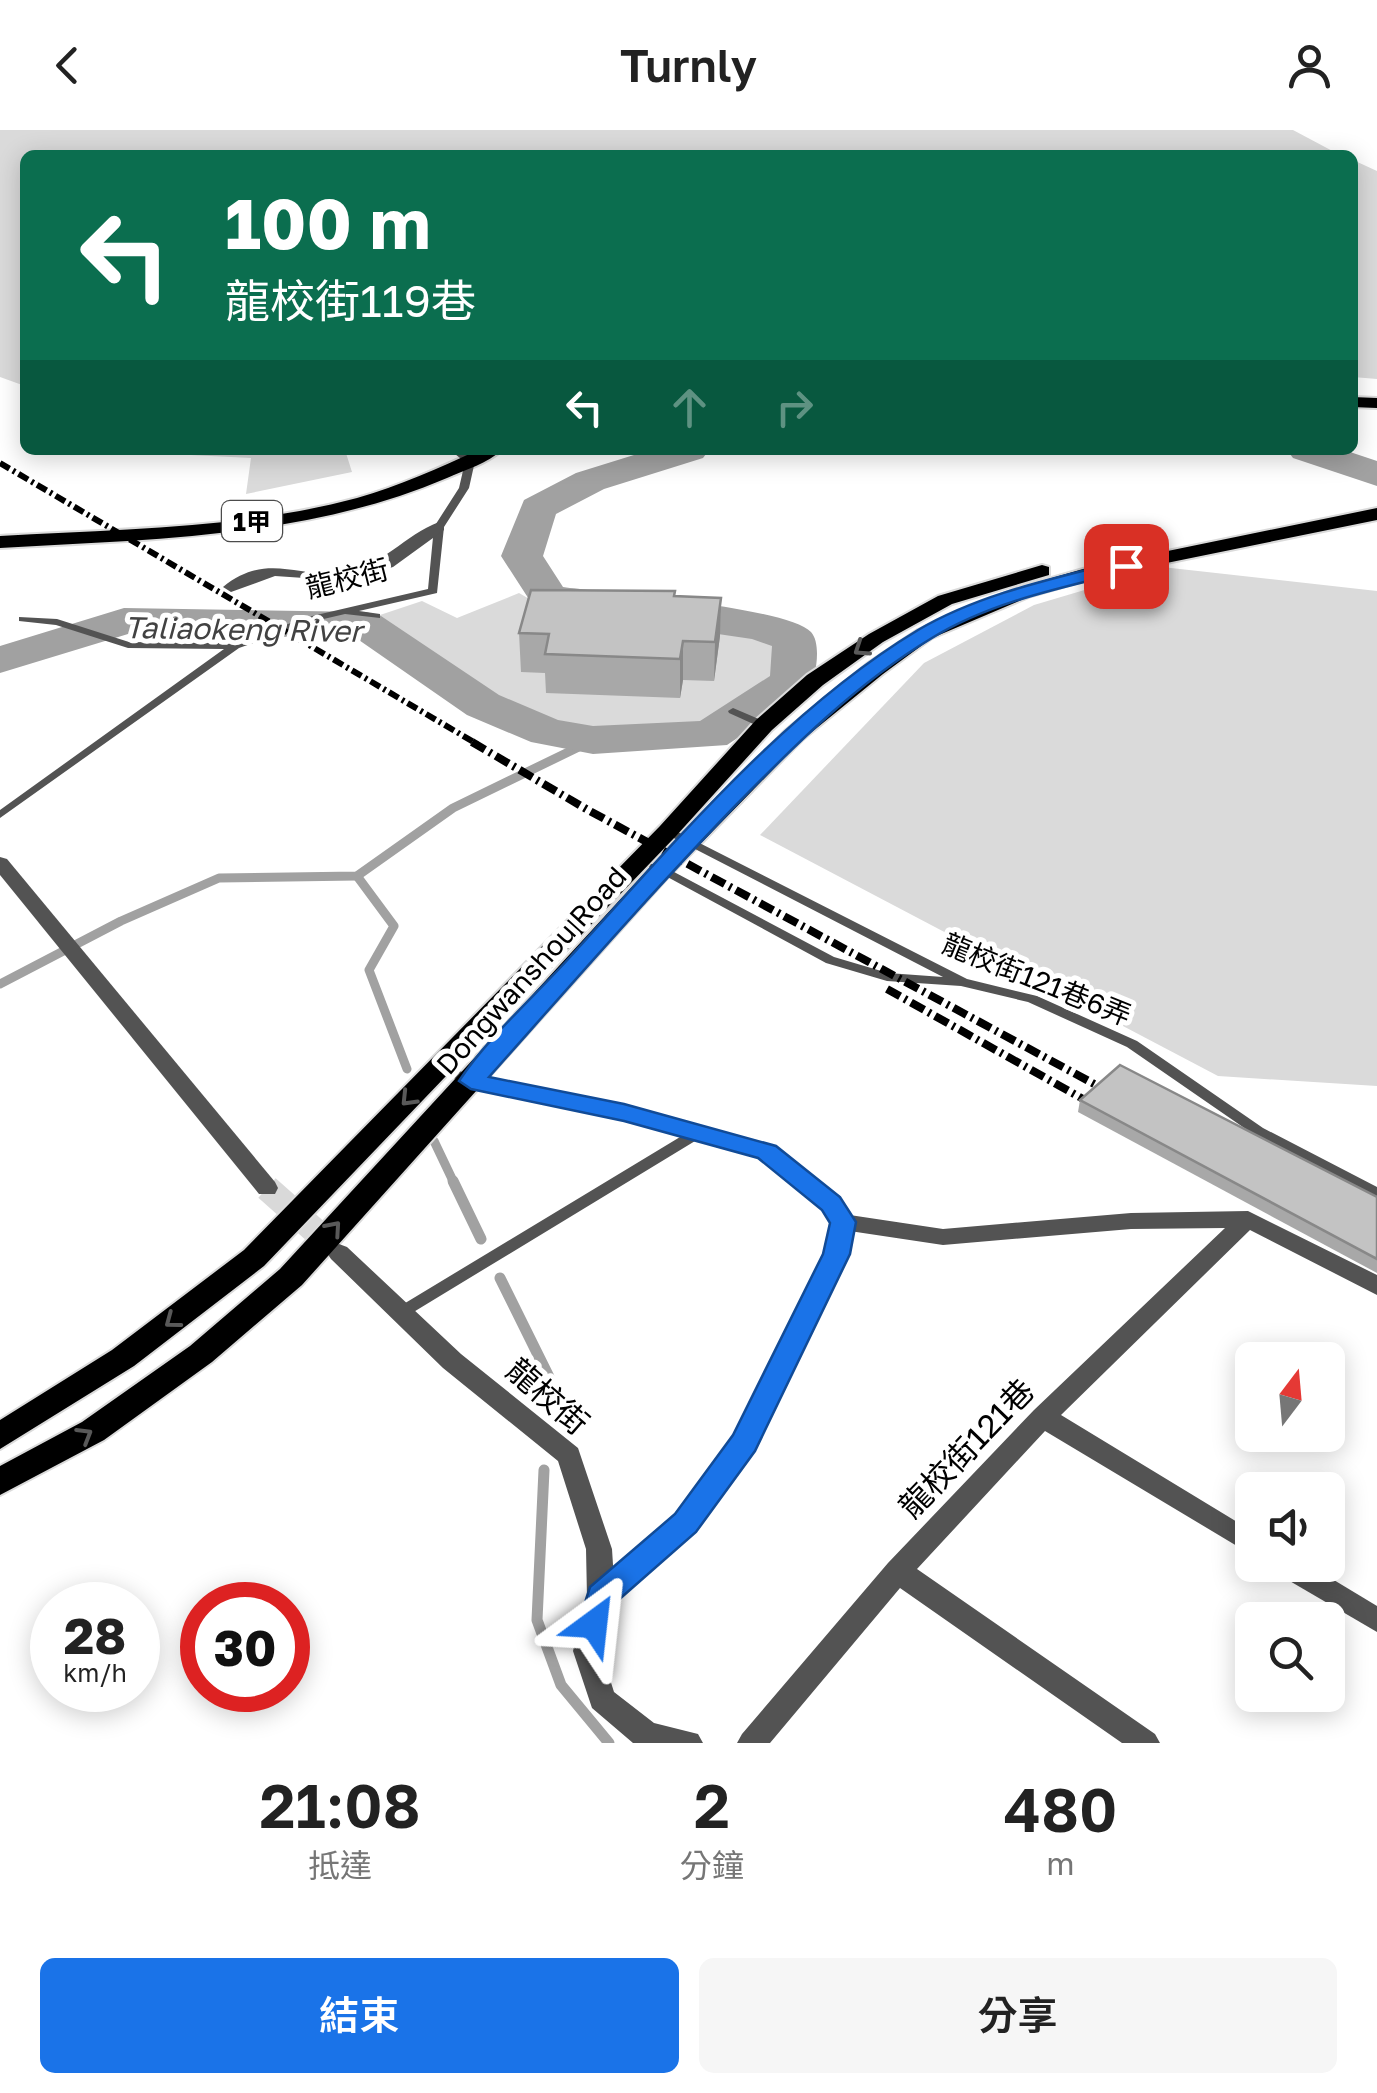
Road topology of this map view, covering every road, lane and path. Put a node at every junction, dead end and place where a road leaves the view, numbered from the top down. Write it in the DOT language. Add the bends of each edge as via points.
graph roads {
  1 [pos="460,455"];
  2 [pos="461,455"];
  3 [pos="463,455"];
  4 [pos="1369,506"];
  5 [pos="439,527"];
  6 [pos="0,528"];
  7 [pos="0,542"];
  8 [pos="230,587"];
  9 [pos="344,611"];
  10 [pos="376,616"];
  11 [pos="23,618"];
  12 [pos="236,646"];
  13 [pos="733,712"];
  14 [pos="764,725"];
  15 [pos="794,735"];
  16 [pos="0,815"];
  17 [pos="678,836"];
  18 [pos="0,863"];
  19 [pos="650,865"];
  20 [pos="964,982"];
  21 [pos="436,1070"];
  22 [pos="471,1081"];
  23 [pos="698,1133"];
  24 [pos="267,1188"];
  25 [pos="1377,1193"];
  26 [pos="1248,1219"];
  27 [pos="843,1222"];
  28 [pos="340,1253"];
  29 [pos="1377,1286"];
  30 [pos="402,1312"];
  31 [pos="1042,1417"];
  32 [pos="0,1436"];
  33 [pos="0,1482"];
  34 [pos="1235,1534"];
  35 [pos="898,1571"];
  36 [pos="1314,1582"];
  37 [pos="601,1596"];
  38 [pos="1377,1620"];
  39 [pos="648,1739"];
  40 [pos="688,1743"];
  41 [pos="752,1743"];
  42 [pos="1145,1743"];
  1 -- 6 [label="main road, 1甲" via="299,504"];
  2 -- 7 [label="main road, 1甲" via="346,506 276,519"];
  3 -- 5 [label="lane, 龍校街" via="464,488"];
  4 -- 14 [label="main road, Dongwanshou Road, one-way" via="1007,579 945,600 815,680"];
  4 -- 15 [label="main road, Dongwanshou Road" via="1090,573 976,610 925,634"];
  5 -- 8 [label="street" via="387,564 342,578 274,570"];
  5 -- 9 [label="lane, 龍校街" via="433,591"];
  9 -- 10 [label="lane"];
  9 -- 12 [label="lane, 龍校街"];
  11 -- 12 [label="lane" via="128,645"];
  12 -- 16 [label="lane, 龍校街"];
  13 -- 14 [label="lane"];
  14 -- 15 [label="main road"];
  14 -- 17 [label="main road, Dongwanshou Road"];
  15 -- 17 [label="main road, Dongwanshou Road"];
  17 -- 19 [label="main road, Dongwanshou Road"];
  17 -- 20 [label="lane, 龍校街121巷6弄"];
  18 -- 24 [label="street"];
  19 -- 20 [label="lane" via="830,960 887,976"];
  19 -- 21 [label="main road, Dongwanshou Road"];
  19 -- 22 [label="main road, Dongwanshou Road"];
  20 -- 25 [label="lane, 龍校街121巷6弄" via="1032,999 1132,1044 1258,1131"];
  21 -- 22 [label="lane"];
  21 -- 32 [label="main road, Dongwanshou Road, one-way" via="254,1258 123,1358"];
  22 -- 23 [label="lane"];
  33 -- 22 [label="main road, Dongwanshou Road, one-way" via="93,1431 201,1354 291,1277"];
  23 -- 27 [label="lane" via="766,1152 831,1203"];
  23 -- 30 [label="lane"];
  26 -- 27 [label="street" via="943,1237"];
  26 -- 29 [label="street"];
  26 -- 31 [label="street, 龍校街121巷"];
  27 -- 37 [label="lane" via="836,1254 744,1442 686,1523"];
  28 -- 30 [label="street, 龍校街"];
  30 -- 37 [label="street, 龍校街" via="569,1454 599,1549"];
  31 -- 34 [label="street"];
  31 -- 35 [label="street, 龍校街121巷"];
  35 -- 41 [label="street, 龍校街121巷"];
  35 -- 42 [label="street"];
  36 -- 38 [label="street"];
  37 -- 39 [label="street, 龍校街" via="587,1650 602,1699"];
  39 -- 40 [label="street"];
}
